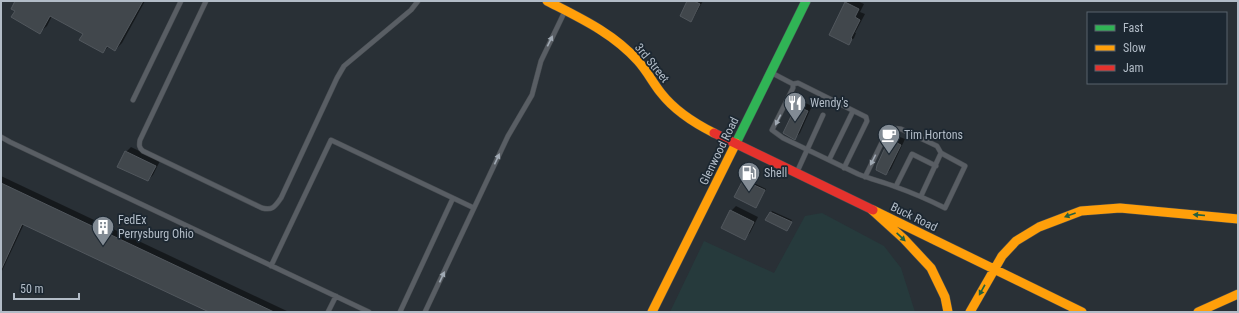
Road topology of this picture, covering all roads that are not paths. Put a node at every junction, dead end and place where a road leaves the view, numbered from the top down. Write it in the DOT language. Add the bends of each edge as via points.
graph roads {
  1 [pos="181,1"];
  2 [pos="206,1"];
  3 [pos="418,1"];
  4 [pos="547,1"];
  5 [pos="806,1"];
  6 [pos="565,10"];
  7 [pos="771,73"];
  8 [pos="793,84"];
  9 [pos="133,100"];
  10 [pos="853,110"];
  11 [pos="823,115"];
  12 [pos="1,137"];
  13 [pos="735,144"];
  14 [pos="807,150"];
  15 [pos="941,153"];
  16 [pos="829,160"];
  17 [pos="936,166"];
  18 [pos="844,168"];
  19 [pos="796,174"];
  20 [pos="865,177"];
  21 [pos="896,186"];
  22 [pos="921,196"];
  23 [pos="453,198"];
  24 [pos="474,208"];
  25 [pos="872,210"];
  26 [pos="1238,219"];
  27 [pos="271,266"];
  28 [pos="994,269"];
  29 [pos="1238,294"];
  30 [pos="336,296"];
  31 [pos="328,312"];
  32 [pos="369,312"];
  33 [pos="400,312"];
  34 [pos="426,312"];
  35 [pos="652,312"];
  36 [pos="948,312"];
  37 [pos="970,312"];
  38 [pos="1082,312"];
  39 [pos="1198,312"];
  1 -- 9 [label="lane"];
  2 -- 3 [label="lane" via="140,140 140,148 268,210 281,198 344,66 411,10"];
  4 -- 6 [label="main road, 3rd Street"];
  5 -- 7 [label="main road, Glenwood Road"];
  6 -- 13 [label="main road, 3rd Street" via="598,28 620,44 638,61 662,94 681,113 710,132"];
  24 -- 6 [label="lane, one-way" via="508,136 532,95 541,60"];
  7 -- 8 [label="lane"];
  7 -- 13 [label="main road, Glenwood Road"];
  8 -- 10 [label="lane" via="798,83"];
  8 -- 14 [label="lane, one-way" via="772,130"];
  10 -- 16 [label="lane"];
  10 -- 18 [label="lane" via="866,117 867,121"];
  11 -- 14 [label="lane"];
  12 -- 27 [label="lane"];
  13 -- 19 [label="main road, Buck Road"];
  13 -- 35 [label="main road, Glenwood Road"];
  14 -- 16 [label="lane"];
  14 -- 19 [label="lane"];
  15 -- 17 [label="lane"];
  15 -- 20 [label="lane, one-way" via="937,146 901,128 891,128"];
  15 -- 22 [label="lane" via="965,166 945,208"];
  16 -- 18 [label="lane"];
  17 -- 21 [label="lane" via="912,154"];
  17 -- 22 [label="lane"];
  18 -- 20 [label="lane"];
  19 -- 25 [label="main road, Buck Road"];
  20 -- 21 [label="lane"];
  21 -- 22 [label="lane"];
  23 -- 24 [label="lane"];
  23 -- 27 [label="lane" via="331,140"];
  23 -- 33 [label="lane"];
  34 -- 24 [label="lane, one-way"];
  25 -- 28 [label="main road, Buck Road"];
  25 -- 36 [label="main road, one-way" via="931,268 945,297"];
  26 -- 28 [label="main road, one-way" via="1120,208 1081,211 1039,227 1016,241"];
  27 -- 30 [label="lane"];
  28 -- 37 [label="main road, one-way"];
  28 -- 38 [label="main road, Buck Road"];
  29 -- 39 [label="main road"];
  30 -- 31 [label="lane"];
  30 -- 32 [label="lane"];
}
